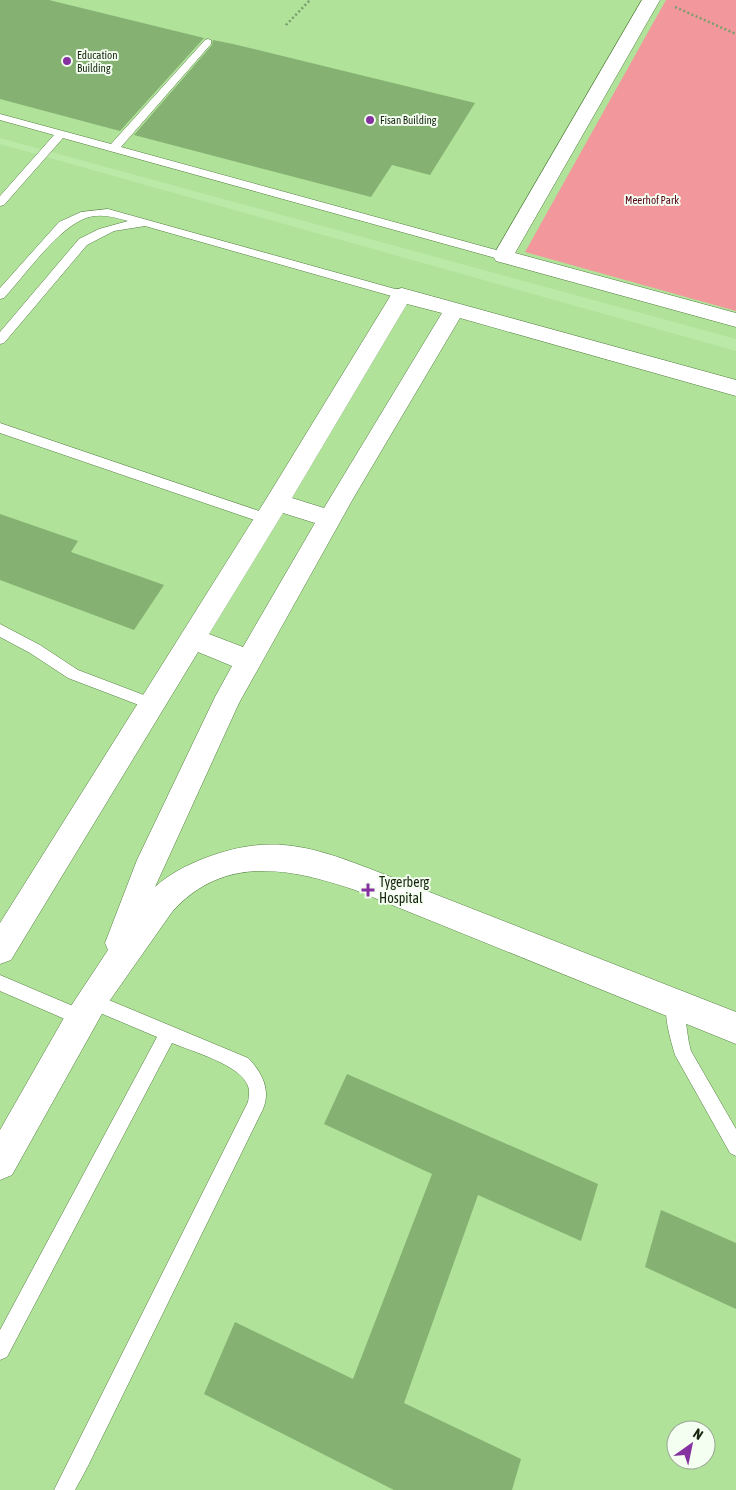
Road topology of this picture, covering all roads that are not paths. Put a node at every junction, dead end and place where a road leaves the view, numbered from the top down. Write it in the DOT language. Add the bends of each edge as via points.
graph roads {
  1 [pos="651,0"];
  2 [pos="208,42"];
  3 [pos="0,117"];
  4 [pos="61,134"];
  5 [pos="114,148"];
  6 [pos="0,203"];
  7 [pos="155,224"];
  8 [pos="504,256"];
  9 [pos="0,295"];
  10 [pos="402,295"];
  11 [pos="455,309"];
  12 [pos="736,320"];
  13 [pos="0,340"];
  14 [pos="736,388"];
  15 [pos="0,420"];
  16 [pos="4,430"];
  17 [pos="272,510"];
  18 [pos="331,519"];
  19 [pos="0,630"];
  20 [pos="192,639"];
  21 [pos="247,660"];
  22 [pos="152,704"];
  23 [pos="0,950"];
  24 [pos="109,971"];
  25 [pos="0,983"];
  26 [pos="674,1004"];
  27 [pos="86,1009"];
  28 [pos="736,1028"];
  29 [pos="169,1032"];
  30 [pos="736,1146"];
  31 [pos="0,1163"];
  32 [pos="0,1350"];
  33 [pos="64,1490"];
  1 -- 8 [label="street"];
  2 -- 5 [label="lane"];
  3 -- 4 [label="lane"];
  4 -- 5 [label="lane"];
  4 -- 6 [label="lane"];
  5 -- 8 [label="lane"];
  7 -- 9 [label="lane" via="108,212 77,217 63,225"];
  7 -- 10 [label="lane"];
  7 -- 13 [label="lane" via="120,226 83,242"];
  8 -- 12 [label="street"];
  10 -- 11 [label="street"];
  10 -- 17 [label="street"];
  11 -- 14 [label="street"];
  11 -- 18 [label="street"];
  15 -- 16 [label="lane"];
  16 -- 17 [label="lane"];
  17 -- 18 [label="street"];
  17 -- 20 [label="street"];
  18 -- 21 [label="street"];
  19 -- 22 [label="lane" via="73,674"];
  20 -- 21 [label="street"];
  20 -- 22 [label="street"];
  21 -- 24 [label="street" via="147,870"];
  22 -- 23 [label="street"];
  24 -- 26 [label="street" via="177,887 222,865 257,857 283,856 358,878"];
  24 -- 27 [label="street"];
  25 -- 27 [label="lane"];
  26 -- 28 [label="street"];
  26 -- 30 [label="lane" via="684,1055"];
  27 -- 29 [label="lane"];
  27 -- 31 [label="street"];
  29 -- 32 [label="lane"];
  29 -- 33 [label="lane" via="242,1064 255,1079 257,1103"];
}
